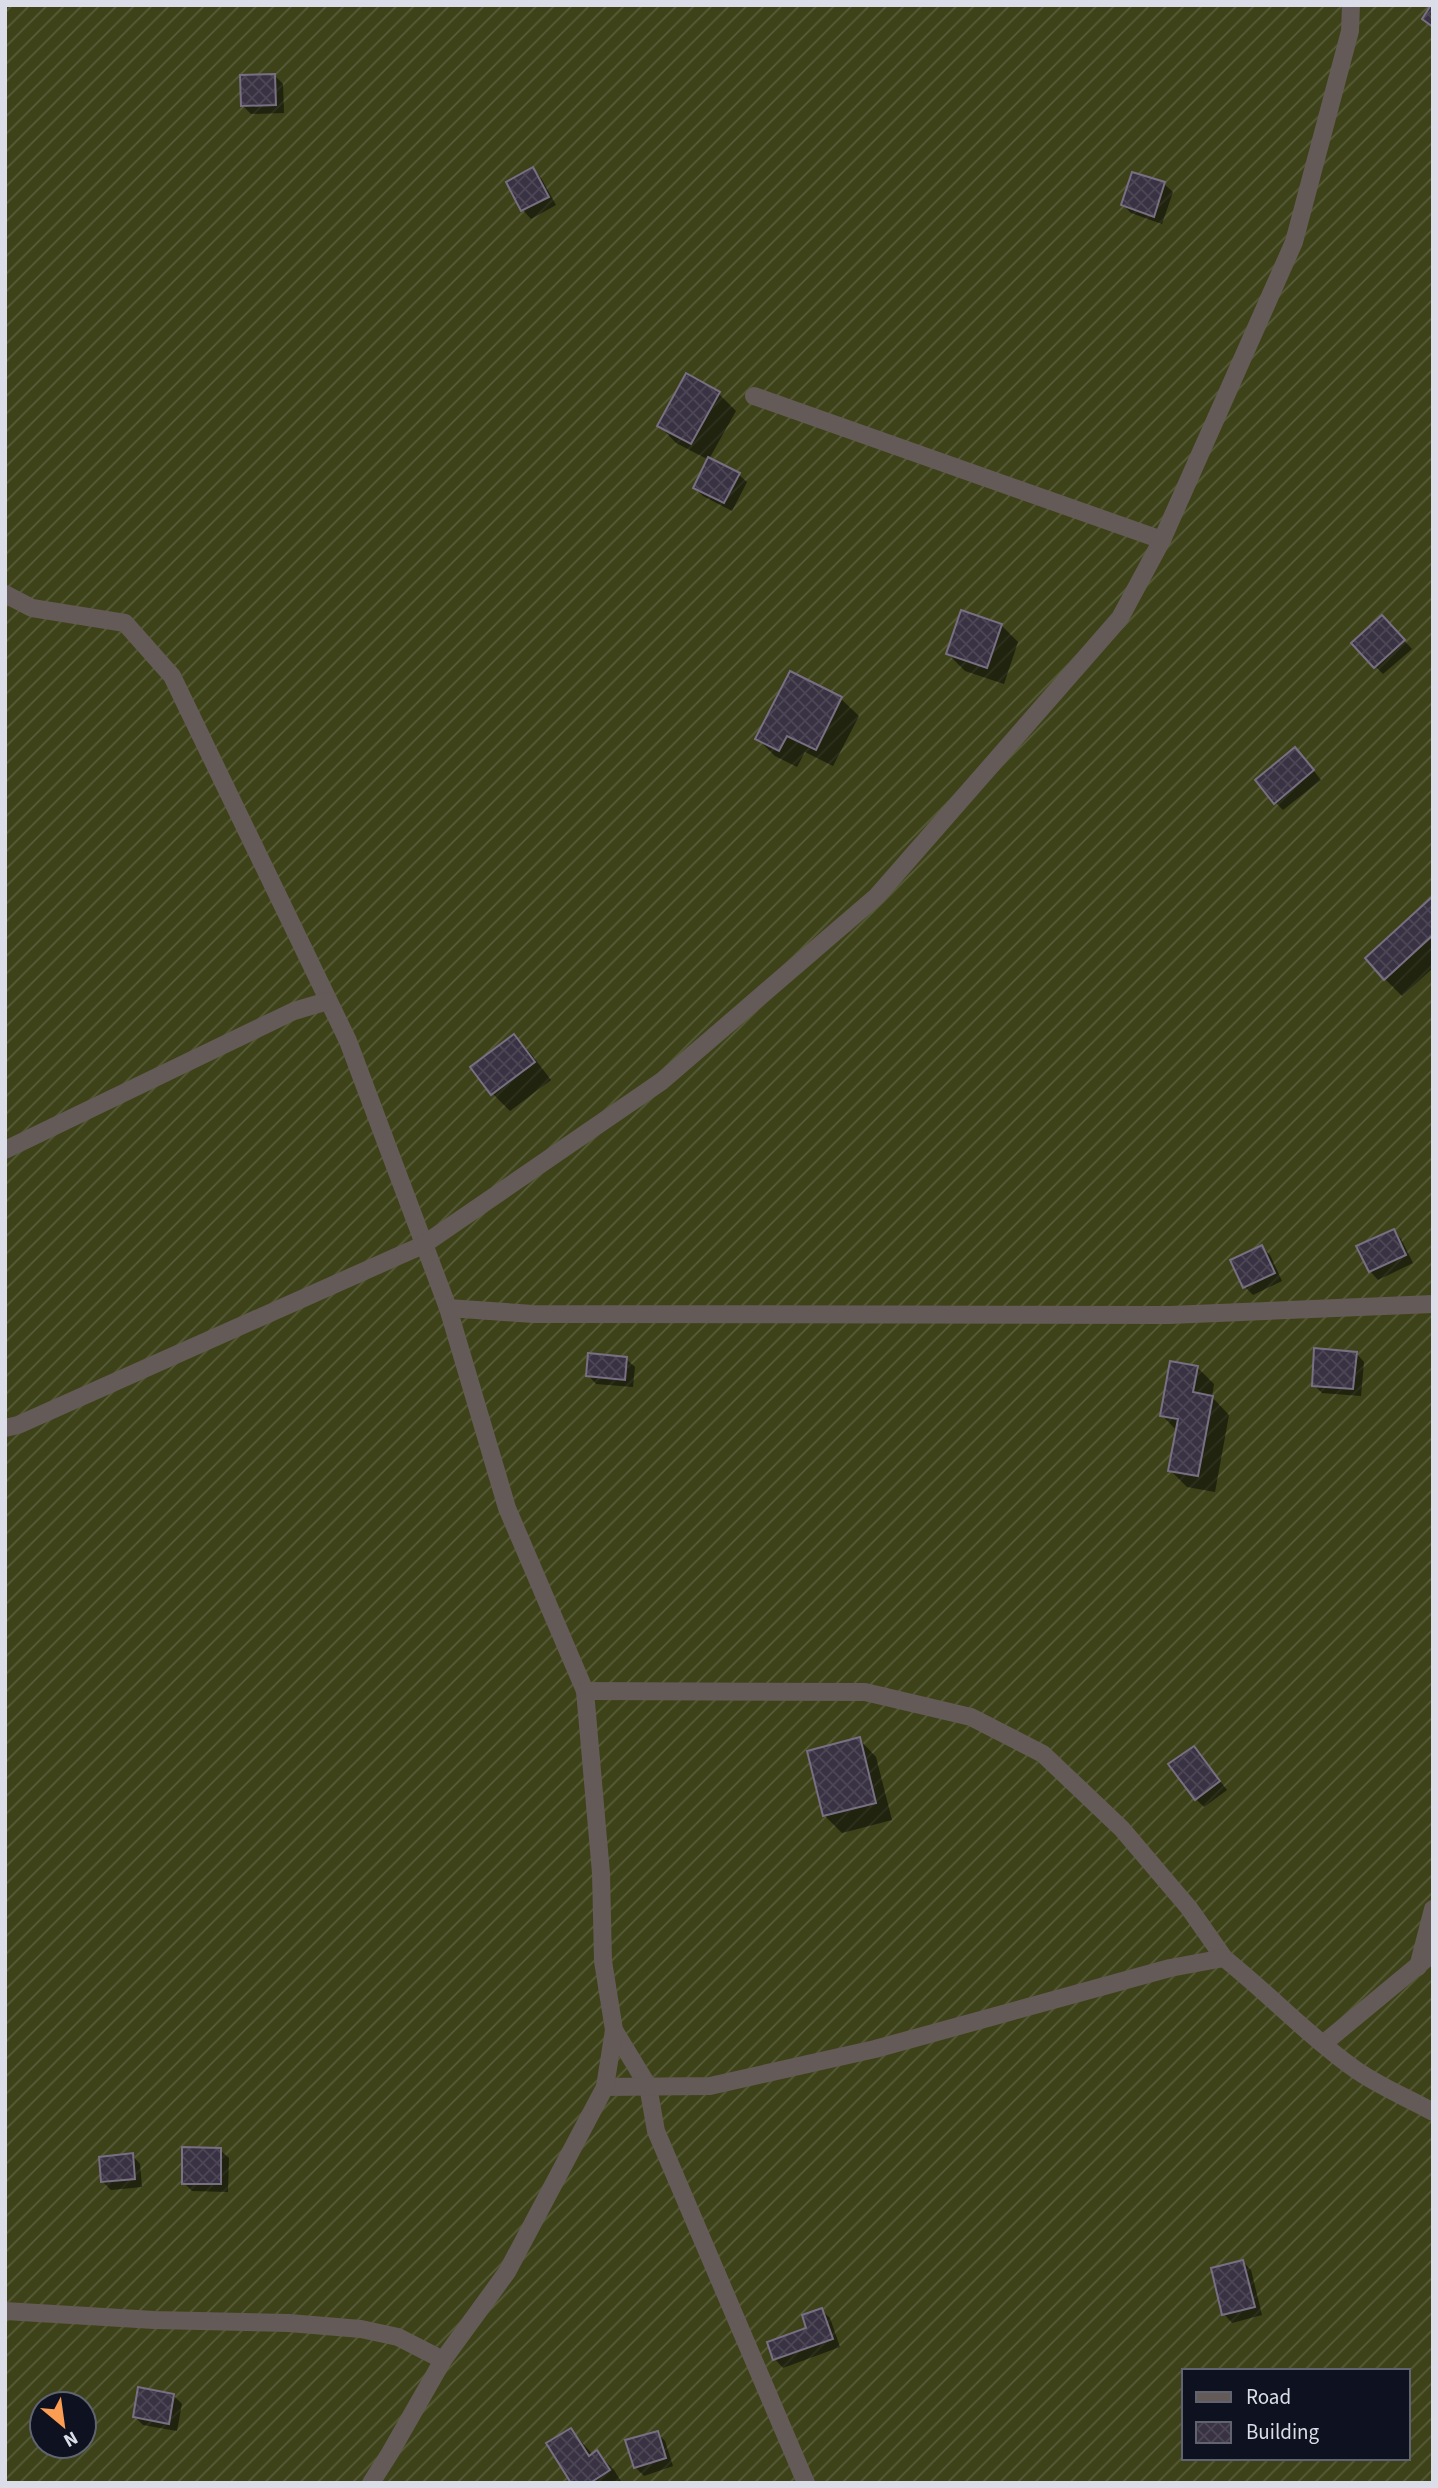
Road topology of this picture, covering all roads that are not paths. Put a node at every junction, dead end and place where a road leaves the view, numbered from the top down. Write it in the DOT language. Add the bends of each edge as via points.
graph roads {
  1 [pos="1351,5"];
  2 [pos="754,396"];
  3 [pos="1162,540"];
  4 [pos="5,594"];
  5 [pos="328,1001"];
  6 [pos="5,1150"];
  7 [pos="423,1245"];
  8 [pos="1433,1304"];
  9 [pos="448,1308"];
  10 [pos="5,1428"];
  11 [pos="586,1691"];
  12 [pos="1433,1909"];
  13 [pos="1433,1953"];
  14 [pos="1224,1958"];
  15 [pos="1418,1967"];
  16 [pos="614,2030"];
  17 [pos="1323,2044"];
  18 [pos="648,2086"];
  19 [pos="606,2087"];
  20 [pos="1433,2112"];
  21 [pos="5,2311"];
  22 [pos="443,2360"];
  23 [pos="371,2483"];
  24 [pos="806,2483"];
  1 -- 3 [label="street" via="1350,31 1294,242"];
  2 -- 3 [label="street"];
  3 -- 7 [label="street" via="1120,618 877,896 662,1081"];
  4 -- 5 [label="street" via="32,608 125,623 172,676"];
  5 -- 6 [label="street" via="294,1011"];
  5 -- 7 [label="street" via="348,1041"];
  7 -- 9 [label="street"];
  7 -- 10 [label="street"];
  8 -- 9 [label="street" via="1170,1315 533,1314"];
  9 -- 11 [label="street" via="506,1508"];
  11 -- 14 [label="street" via="865,1692 971,1717 1043,1754 1122,1829 1189,1908"];
  11 -- 16 [label="street" via="601,1873 603,1961"];
  12 -- 15 [label="street"];
  13 -- 15 [label="street"];
  14 -- 17 [label="street"];
  14 -- 18 [label="street" via="722,2084"];
  15 -- 17 [label="street"];
  16 -- 18 [label="street"];
  16 -- 19 [label="street"];
  17 -- 20 [label="street" via="1354,2069"];
  18 -- 19 [label="street"];
  18 -- 24 [label="street" via="656,2131"];
  19 -- 22 [label="street" via="507,2272"];
  21 -- 22 [label="street" via="361,2329 398,2337"];
  22 -- 23 [label="street"];
}
